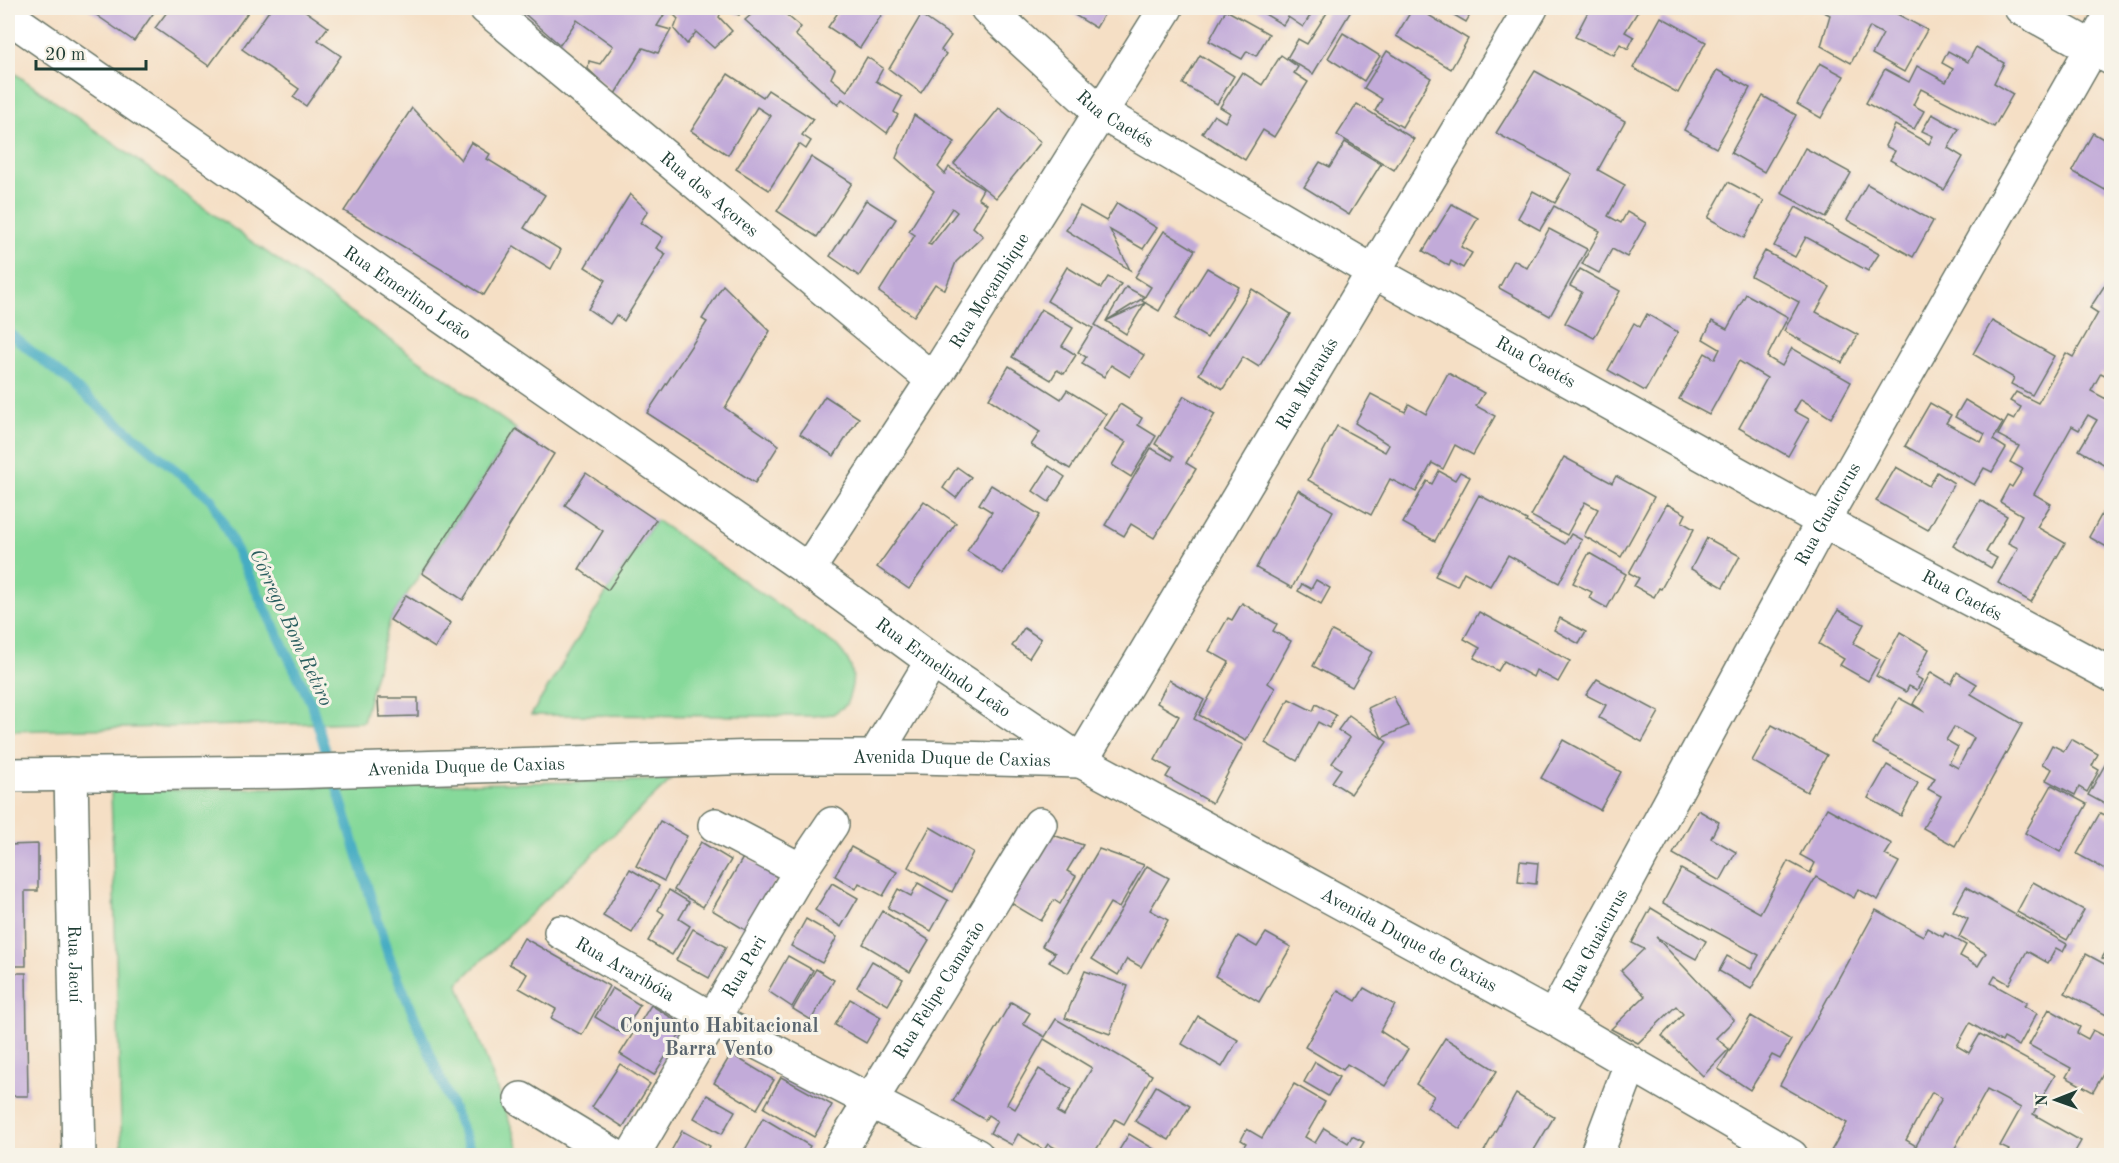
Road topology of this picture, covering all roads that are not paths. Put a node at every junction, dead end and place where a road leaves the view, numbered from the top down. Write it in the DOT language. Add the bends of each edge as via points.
graph roads {
  1 [pos="486,8"];
  2 [pos="987,8"];
  3 [pos="1166,8"];
  4 [pos="1531,8"];
  5 [pos="2021,8"];
  6 [pos="2112,13"];
  7 [pos="8,16"];
  8 [pos="2102,53"];
  9 [pos="1100,112"];
  10 [pos="1374,272"];
  11 [pos="933,380"];
  12 [pos="1823,521"];
  13 [pos="808,570"];
  14 [pos="932,661"];
  15 [pos="2112,675"];
  16 [pos="875,756"];
  17 [pos="1081,760"];
  18 [pos="71,774"];
  19 [pos="8,775"];
  20 [pos="832,824"];
  21 [pos="1040,824"];
  22 [pos="715,825"];
  23 [pos="801,870"];
  24 [pos="561,932"];
  25 [pos="1554,1018"];
  26 [pos="714,1020"];
  27 [pos="1631,1063"];
  28 [pos="521,1099"];
  29 [pos="870,1100"];
  30 [pos="79,1155"];
  31 [pos="615,1155"];
  32 [pos="632,1155"];
  33 [pos="837,1155"];
  34 [pos="977,1155"];
  35 [pos="1596,1155"];
  36 [pos="1791,1155"];
  1 -- 11 [label="street, Rua dos Açores"];
  2 -- 9 [label="street, Rua Caetés"];
  3 -- 9 [label="street, Rua Moçambique"];
  4 -- 10 [label="street, Rua Marauás"];
  5 -- 8 [label="street"];
  6 -- 8 [label="street, Rua Guaicurus"];
  7 -- 13 [label="street, Rua Emerlino Leão"];
  8 -- 12 [label="street, Rua Guaicurus"];
  9 -- 10 [label="street, Rua Caetés"];
  9 -- 11 [label="street, Rua Moçambique"];
  10 -- 12 [label="street, Rua Caetés"];
  10 -- 17 [label="street, Rua Marauás"];
  11 -- 13 [label="street, Rua Moçambique"];
  12 -- 15 [label="street, Rua Caetés"];
  12 -- 25 [label="street, Rua Guaicurus"];
  13 -- 14 [label="street, Rua Ermelindo Leão"];
  14 -- 16 [label="street"];
  14 -- 17 [label="street, Rua Ermelindo Leão"];
  16 -- 17 [label="street, Avenida Duque de Caxias"];
  16 -- 18 [label="street, Avenida Duque de Caxias"];
  17 -- 25 [label="street, Avenida Duque de Caxias"];
  18 -- 19 [label="street, Avenida Duque de Caxias"];
  18 -- 30 [label="street, Rua Jacuí"];
  20 -- 23 [label="street, Rua Peri"];
  21 -- 29 [label="street, Rua Felipe Camarão"];
  22 -- 23 [label="street"];
  23 -- 26 [label="street, Rua Peri"];
  24 -- 26 [label="street, Rua Araribóia"];
  25 -- 27 [label="street, Avenida Duque de Caxias"];
  26 -- 29 [label="street, Rua Araribóia"];
  26 -- 32 [label="street, Rua Peri"];
  27 -- 35 [label="street"];
  27 -- 36 [label="street, Avenida Duque de Caxias"];
  28 -- 31 [label="street"];
  29 -- 33 [label="street, Rua Felipe Camarão"];
  29 -- 34 [label="street, Rua Araribóia"];
}
